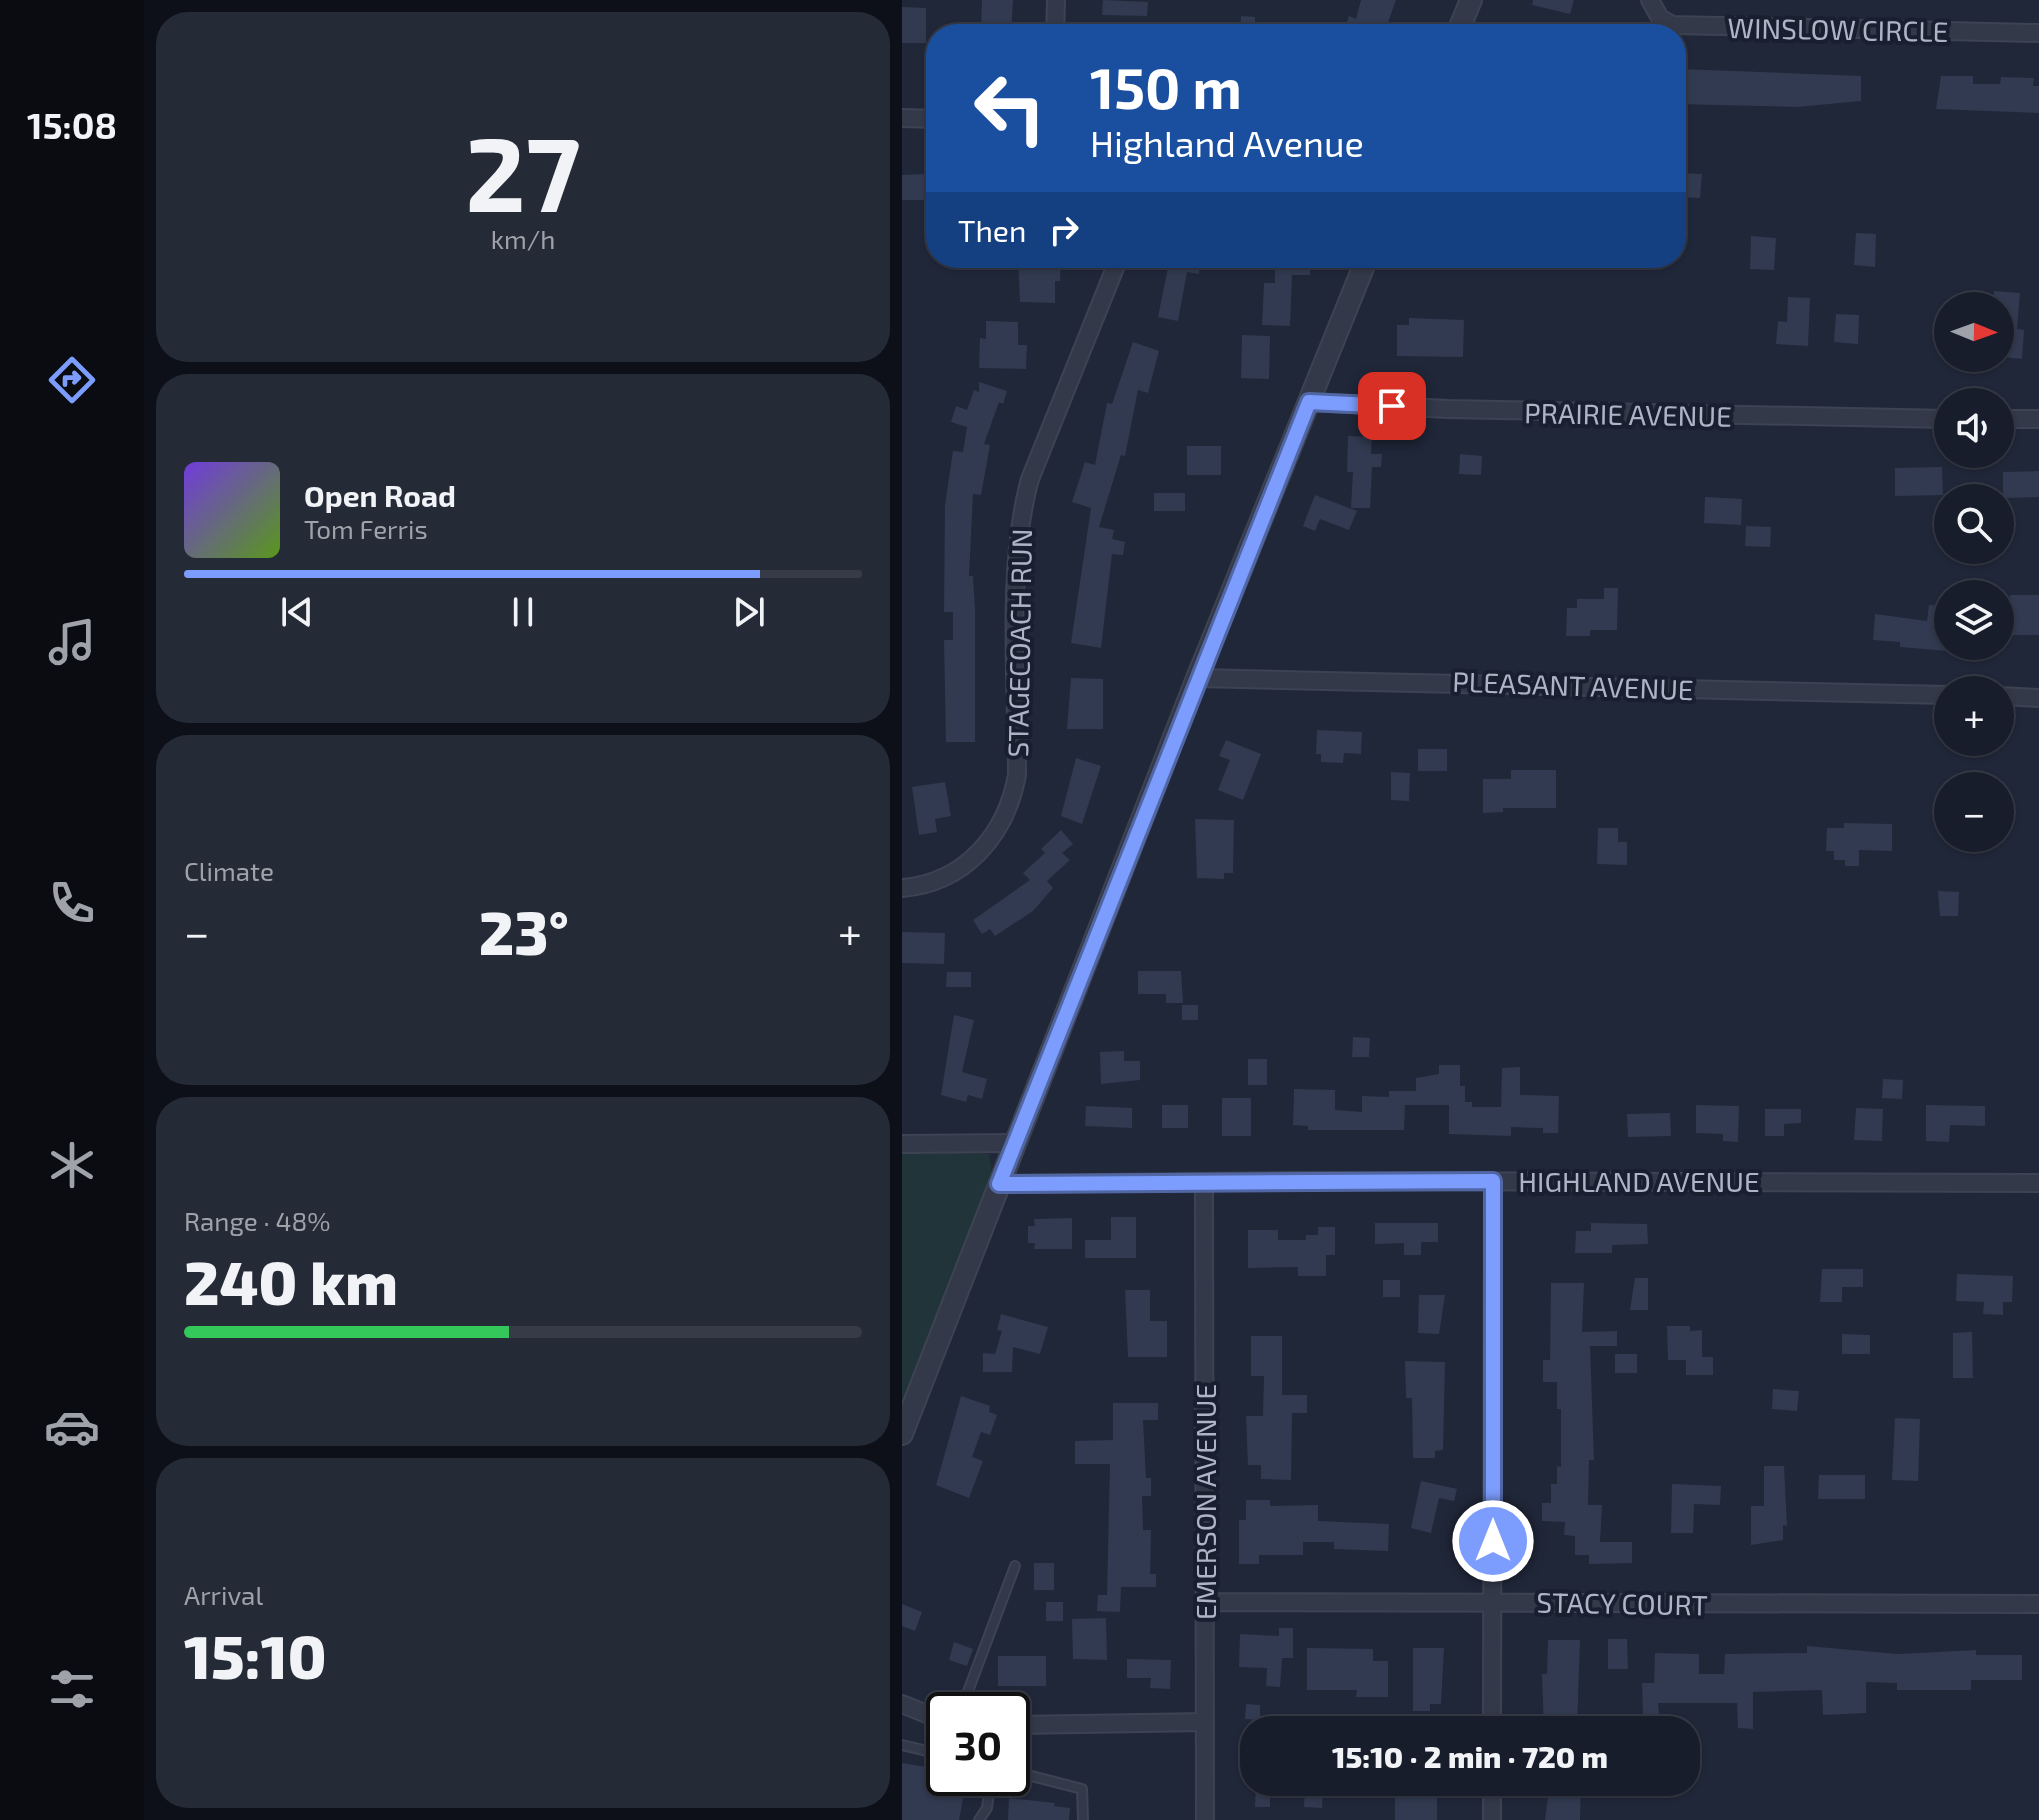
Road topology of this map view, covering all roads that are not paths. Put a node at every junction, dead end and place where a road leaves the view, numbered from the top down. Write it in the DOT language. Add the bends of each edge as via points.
graph roads {
  1 [pos="1056,0"];
  2 [pos="1471,0"];
  3 [pos="1650,0"];
  4 [pos="1055,24"];
  5 [pos="1461,24"];
  6 [pos="1670,24"];
  7 [pos="1686,25"];
  8 [pos="2039,33"];
  9 [pos="902,118"];
  10 [pos="926,119"];
  11 [pos="1115,268"];
  12 [pos="1363,268"];
  13 [pos="1309,402"];
  14 [pos="1934,419"];
  15 [pos="2014,419"];
  16 [pos="2039,419"];
  17 [pos="1197,678"];
  18 [pos="1934,695"];
  19 [pos="2014,697"];
  20 [pos="2039,698"];
  21 [pos="902,888"];
  22 [pos="1015,1143"];
  23 [pos="902,1144"];
  24 [pos="1493,1181"];
  25 [pos="2039,1183"];
  26 [pos="999,1184"];
  27 [pos="1204,1184"];
  28 [pos="902,1434"];
  29 [pos="1015,1566"];
  30 [pos="1206,1602"];
  31 [pos="1493,1602"];
  32 [pos="2039,1604"];
  33 [pos="968,1692"];
  34 [pos="902,1704"];
  35 [pos="926,1714"];
  36 [pos="1492,1716"];
  37 [pos="1205,1722"];
  38 [pos="1030,1725"];
  39 [pos="902,1745"];
  40 [pos="926,1751"];
  41 [pos="1030,1776"];
  42 [pos="989,1796"];
  43 [pos="1492,1796"];
  44 [pos="979,1820"];
  45 [pos="1083,1820"];
  46 [pos="1205,1820"];
  47 [pos="1492,1820"];
  1 -- 4 [label="street"];
  2 -- 5 [label="street"];
  3 -- 6 [label="street, WINSLOW CIRCLE"];
  7 -- 8 [label="street, WINSLOW CIRCLE"];
  9 -- 10 [label="street"];
  11 -- 21 [label="street, STAGECOACH RUN" via="1021,511 1017,775 1009,808 979,856 947,876"];
  12 -- 13 [label="street"];
  13 -- 14 [label="street, PRAIRIE AVENUE"];
  13 -- 17 [label="street"];
  15 -- 16 [label="street"];
  17 -- 18 [label="street, PLEASANT AVENUE"];
  17 -- 22 [label="street"];
  19 -- 20 [label="street"];
  22 -- 23 [label="street"];
  22 -- 26 [label="street"];
  24 -- 25 [label="street, HIGHLAND AVENUE"];
  24 -- 27 [label="street, HIGHLAND AVENUE"];
  24 -- 31 [label="street"];
  26 -- 27 [label="street, HIGHLAND AVENUE"];
  26 -- 28 [label="street"];
  27 -- 30 [label="street, EMERSON AVENUE"];
  29 -- 33 [label="lane"];
  30 -- 31 [label="street, STACY COURT"];
  30 -- 37 [label="street, EMERSON AVENUE"];
  31 -- 32 [label="street, STACY COURT"];
  31 -- 36 [label="street"];
  34 -- 35 [label="street"];
  37 -- 38 [label="street"];
  37 -- 46 [label="street, EMERSON AVENUE"];
  39 -- 40 [label="lane"];
  41 -- 45 [label="lane" via="1082,1789"];
  42 -- 44 [label="lane"];
  43 -- 47 [label="street"];
}
